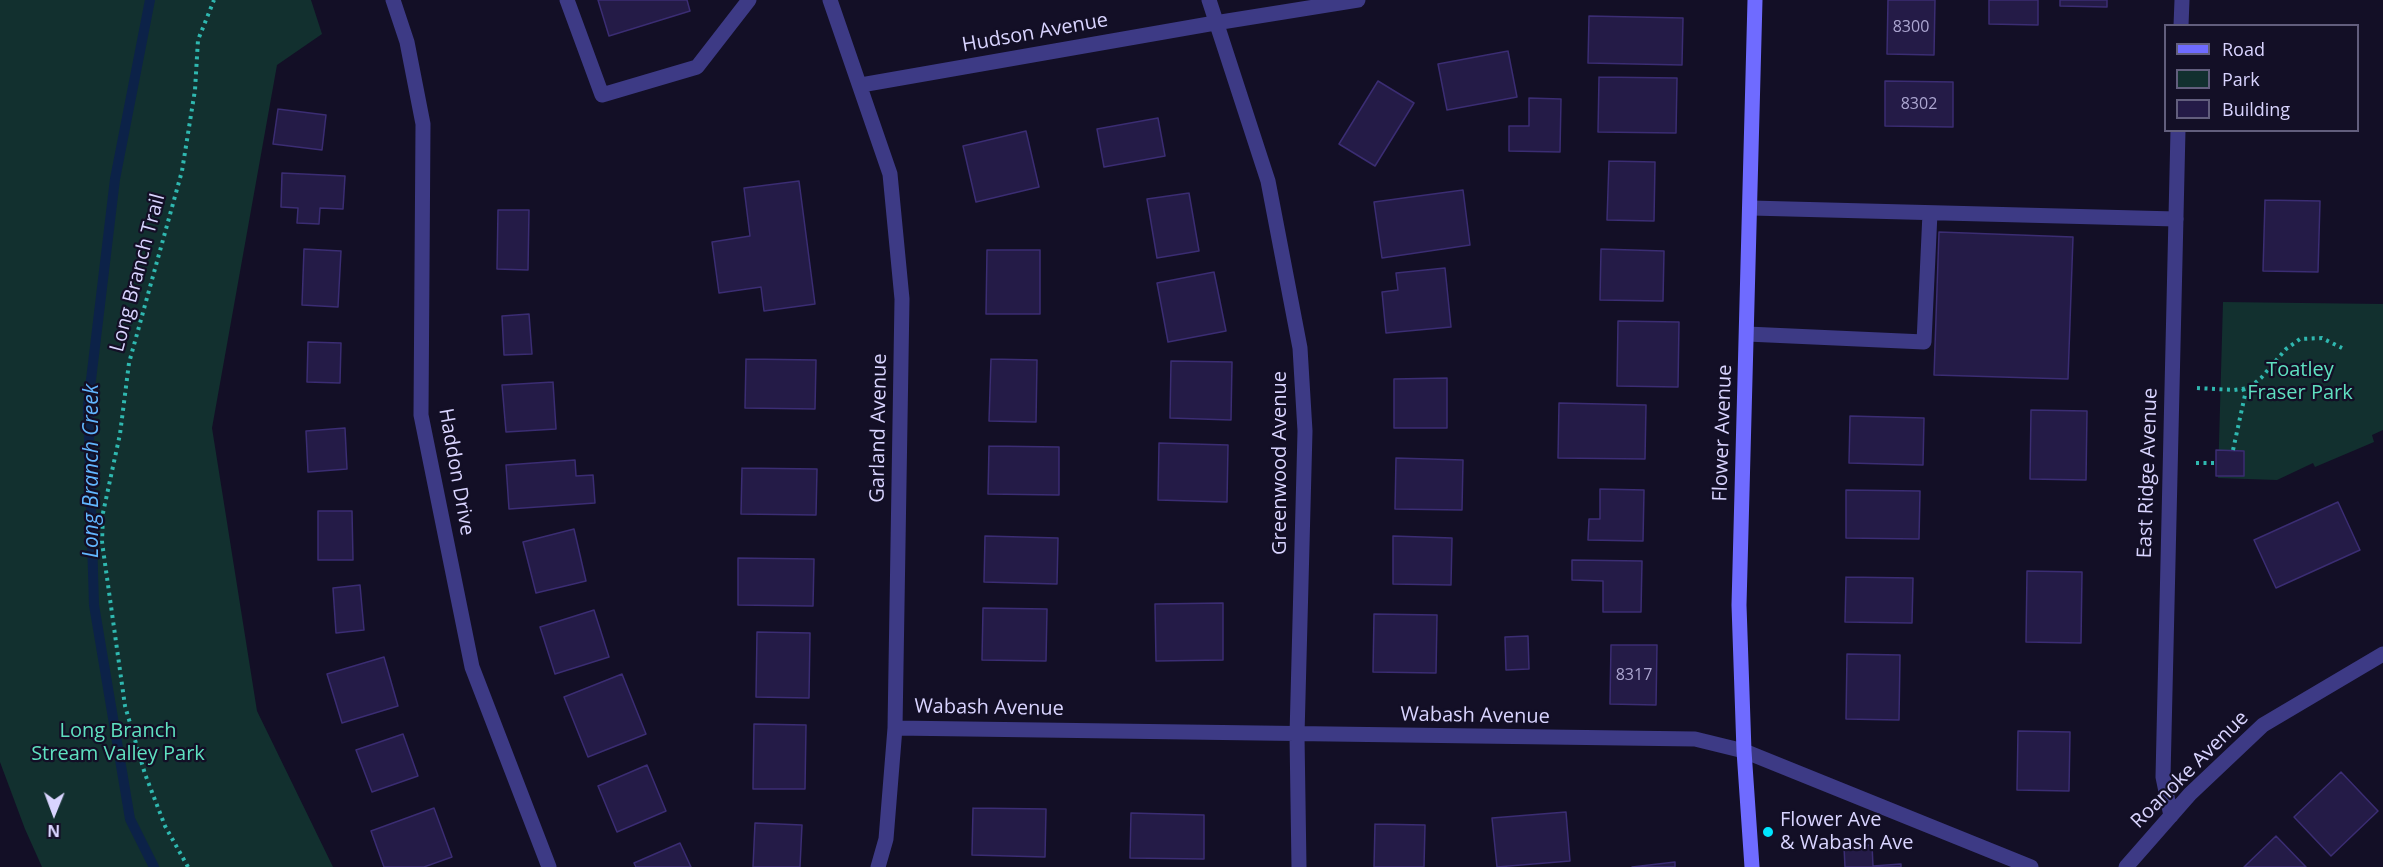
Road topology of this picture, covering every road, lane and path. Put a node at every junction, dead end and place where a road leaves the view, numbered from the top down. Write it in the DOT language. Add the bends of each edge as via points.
graph roads {
  1 [pos="214,0"];
  2 [pos="393,0"];
  3 [pos="567,0"];
  4 [pos="749,0"];
  5 [pos="830,0"];
  6 [pos="1209,0"];
  7 [pos="1358,0"];
  8 [pos="1755,0"];
  9 [pos="2182,0"];
  10 [pos="1215,23"];
  11 [pos="2181,24"];
  12 [pos="861,85"];
  13 [pos="2178,132"];
  14 [pos="1751,208"];
  15 [pos="1930,213"];
  16 [pos="2176,219"];
  17 [pos="1747,334"];
  18 [pos="2342,348"];
  19 [pos="2172,387"];
  20 [pos="2243,388"];
  21 [pos="2233,450"];
  22 [pos="2383,654"];
  23 [pos="895,728"];
  24 [pos="1297,735"];
  25 [pos="1744,751"];
  26 [pos="2171,816"];
  27 [pos="188,867"];
  28 [pos="549,867"];
  29 [pos="878,867"];
  30 [pos="1299,867"];
  31 [pos="1752,867"];
  32 [pos="2031,867"];
  33 [pos="2126,867"];
  1 -- 27 [label="path, Long Branch Trail" via="198,40 195,90 182,171 129,363 120,434 103,513 102,543 124,706 165,826"];
  2 -- 28 [label="street, Haddon Drive" via="407,42 423,124 421,415 472,667"];
  3 -- 4 [label="street" via="602,95 697,67"];
  5 -- 12 [label="street, Garland Avenue"];
  6 -- 10 [label="street, Greenwood Avenue"];
  7 -- 10 [label="street, Hudson Avenue"];
  8 -- 14 [label="street, Flower Avenue"];
  9 -- 11 [label="street"];
  10 -- 12 [label="street, Hudson Avenue"];
  10 -- 24 [label="street, Greenwood Avenue" via="1268,181 1300,348 1305,431"];
  12 -- 23 [label="street, Garland Avenue" via="890,174 902,299"];
  13 -- 16 [label="street, East Ridge Avenue"];
  14 -- 15 [label="street"];
  14 -- 17 [label="street, Flower Avenue"];
  15 -- 16 [label="street"];
  15 -- 17 [label="street" via="1924,342"];
  16 -- 19 [label="street, East Ridge Avenue"];
  17 -- 25 [label="street, Flower Avenue" via="1739,605"];
  18 -- 20 [label="path" via="2322,338 2300,339 2286,349 2262,378"];
  19 -- 20 [label="path"];
  19 -- 26 [label="street, East Ridge Avenue" via="2163,777"];
  20 -- 21 [label="path" via="2245,395"];
  22 -- 26 [label="street, Roanoke Avenue" via="2263,725"];
  23 -- 24 [label="street, Wabash Avenue"];
  23 -- 29 [label="street, Garland Avenue" via="886,839"];
  24 -- 25 [label="street, Wabash Avenue" via="1695,739"];
  24 -- 30 [label="street, Greenwood Avenue"];
  25 -- 31 [label="street, Flower Avenue"];
  25 -- 32 [label="street, Wabash Avenue"];
  26 -- 33 [label="street, Roanoke Avenue"];
}
